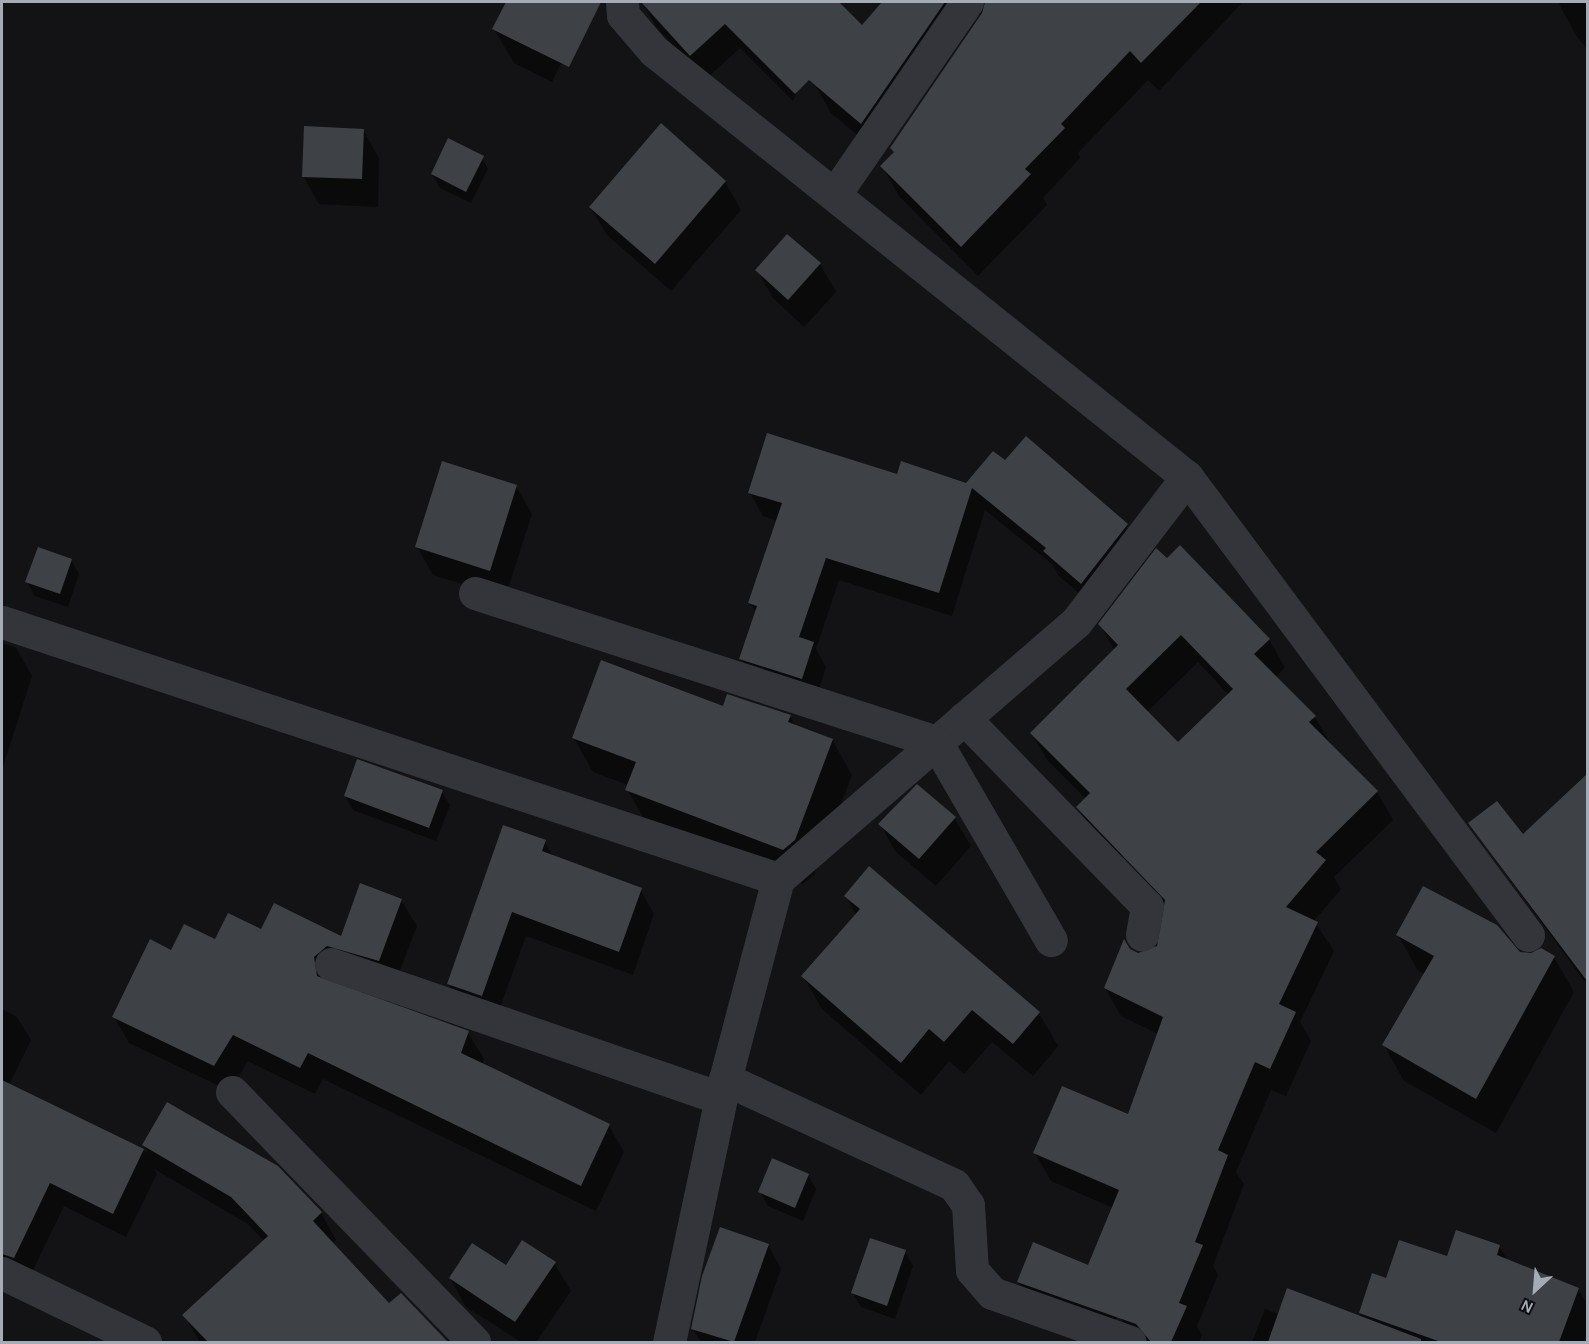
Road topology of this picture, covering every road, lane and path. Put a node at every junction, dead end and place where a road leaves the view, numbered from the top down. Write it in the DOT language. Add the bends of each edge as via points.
graph roads {
  1 [pos="622,2"];
  2 [pos="968,2"];
  3 [pos="835,194"];
  4 [pos="1187,477"];
  5 [pos="475,593"];
  6 [pos="2,622"];
  7 [pos="964,718"];
  8 [pos="936,742"];
  9 [pos="778,879"];
  10 [pos="1142,934"];
  11 [pos="1528,935"];
  12 [pos="1051,940"];
  13 [pos="331,964"];
  14 [pos="723,1088"];
  15 [pos="232,1092"];
  16 [pos="2,1273"];
  17 [pos="145,1342"];
  18 [pos="474,1342"];
  19 [pos="669,1342"];
  20 [pos="1130,1342"];
  1 -- 3 [label="street" via="623,15 654,51"];
  2 -- 3 [label="street"];
  3 -- 4 [label="street"];
  4 -- 7 [label="street" via="1076,622"];
  4 -- 11 [label="street"];
  5 -- 8 [label="street"];
  6 -- 9 [label="street"];
  7 -- 8 [label="street"];
  7 -- 10 [label="street" via="1147,906"];
  8 -- 9 [label="street"];
  8 -- 12 [label="street"];
  9 -- 14 [label="street"];
  13 -- 14 [label="street"];
  14 -- 19 [label="street"];
  14 -- 20 [label="street" via="954,1185 968,1205 972,1270 992,1293"];
  15 -- 18 [label="street"];
  16 -- 17 [label="street"];
}
